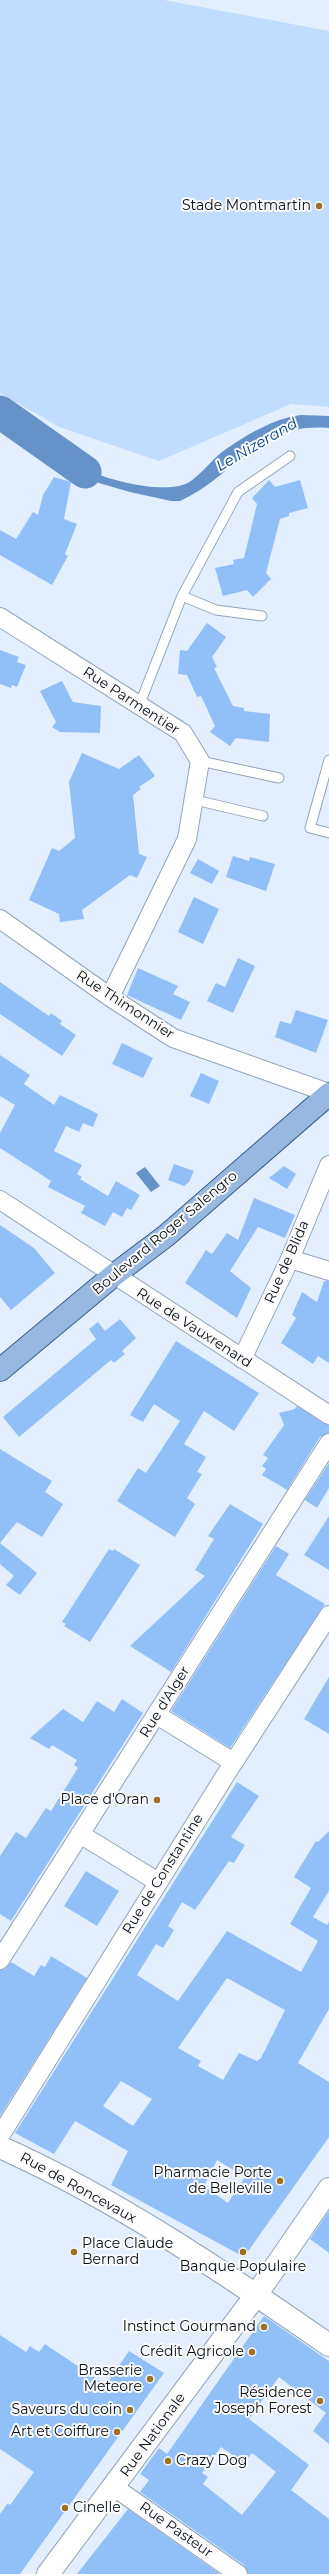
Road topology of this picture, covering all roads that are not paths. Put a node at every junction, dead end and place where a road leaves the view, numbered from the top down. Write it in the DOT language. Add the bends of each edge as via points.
graph roads {
  1 [pos="290,456"];
  2 [pos="182,596"];
  3 [pos="262,616"];
  4 [pos="0,617"];
  5 [pos="140,706"];
  6 [pos="329,760"];
  7 [pos="200,761"];
  8 [pos="280,778"];
  9 [pos="195,800"];
  10 [pos="263,816"];
  11 [pos="329,833"];
  12 [pos="0,919"];
  13 [pos="110,997"];
  14 [pos="329,1093"];
  15 [pos="329,1165"];
  16 [pos="0,1200"];
  17 [pos="290,1259"];
  18 [pos="329,1271"];
  19 [pos="114,1275"];
  20 [pos="242,1358"];
  21 [pos="0,1370"];
  22 [pos="329,1414"];
  23 [pos="329,1443"];
  24 [pos="329,1615"];
  25 [pos="157,1715"];
  26 [pos="233,1762"];
  27 [pos="80,1834"];
  28 [pos="158,1882"];
  29 [pos="0,1960"];
  30 [pos="0,2136"];
  31 [pos="0,2147"];
  32 [pos="329,2189"];
  33 [pos="256,2295"];
  34 [pos="329,2345"];
  35 [pos="114,2487"];
  36 [pos="48,2574"];
  37 [pos="238,2574"];
  1 -- 2 [label="lane" via="238,492"];
  2 -- 3 [label="lane" via="216,610"];
  2 -- 5 [label="lane"];
  4 -- 5 [label="street, Rue Parmentier"];
  5 -- 7 [label="street, Rue Parmentier" via="183,734"];
  6 -- 11 [label="lane" via="310,828"];
  7 -- 8 [label="lane"];
  7 -- 9 [label="street"];
  9 -- 10 [label="lane"];
  9 -- 13 [label="street" via="187,839"];
  12 -- 13 [label="street, Rue Thimonnier"];
  13 -- 14 [label="street, Rue Thimonnier" via="173,1038"];
  14 -- 19 [label="main road, Boulevard Roger Salengro" via="167,1235"];
  15 -- 17 [label="street, Rue de Blida"];
  16 -- 19 [label="street, Rue de Vauxrenard"];
  17 -- 18 [label="street"];
  17 -- 20 [label="street, Rue de Blida"];
  19 -- 20 [label="street, Rue de Vauxrenard"];
  19 -- 21 [label="main road, Boulevard Roger Salengro"];
  20 -- 22 [label="street, Rue de Vauxrenard"];
  23 -- 25 [label="street, Rue d'Alger"];
  24 -- 26 [label="street, Rue de Constantine"];
  25 -- 26 [label="street"];
  25 -- 27 [label="street, Rue d'Alger"];
  26 -- 28 [label="street, Rue de Constantine"];
  27 -- 28 [label="street"];
  27 -- 29 [label="street, Rue d'Alger"];
  28 -- 30 [label="street, Rue de Constantine"];
  31 -- 33 [label="main road, Rue de Roncevaux" via="38,2164 129,2216"];
  32 -- 33 [label="main road, Rue Nationale"];
  33 -- 34 [label="main road, Rue de Roncevaux"];
  33 -- 35 [label="main road, Rue Nationale"];
  35 -- 36 [label="main road, Rue Nationale"];
  35 -- 37 [label="street, Rue Pasteur"];
}
